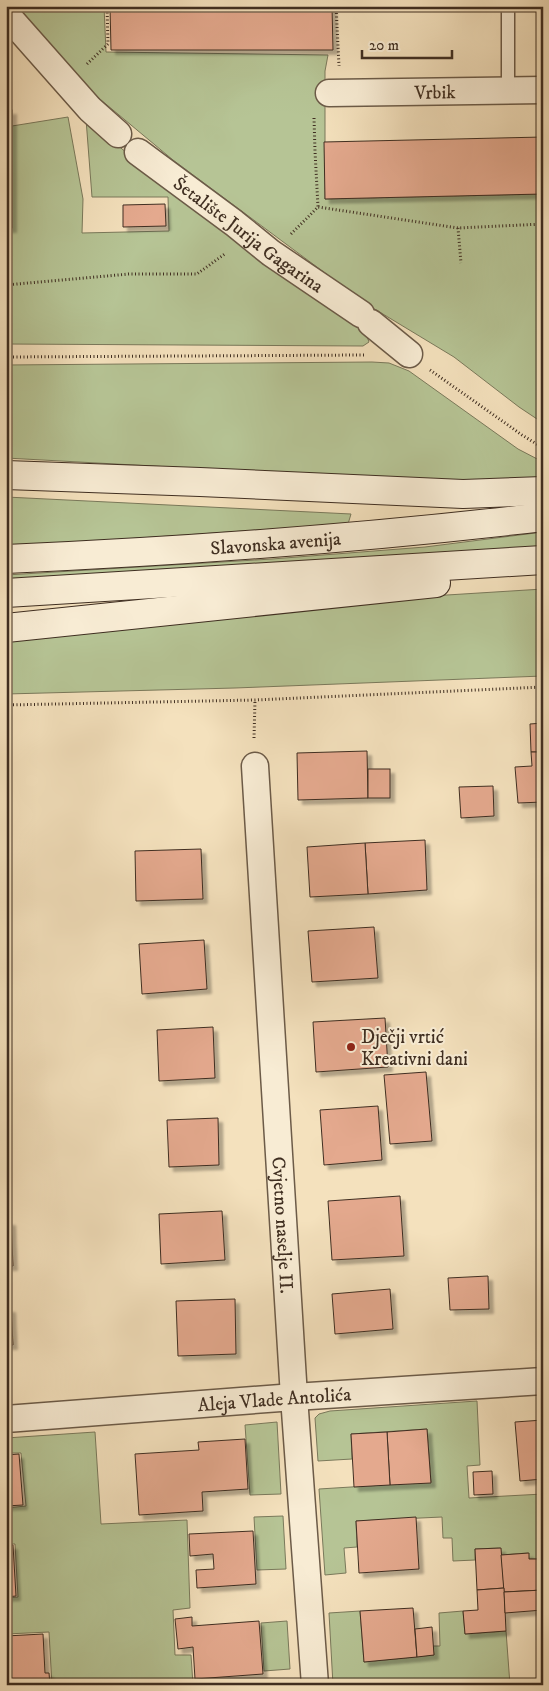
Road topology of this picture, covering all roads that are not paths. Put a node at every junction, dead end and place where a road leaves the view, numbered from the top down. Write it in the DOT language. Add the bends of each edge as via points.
graph roads {
  1 [pos="508,6"];
  2 [pos="6,14"];
  3 [pos="543,90"];
  4 [pos="508,91"];
  5 [pos="335,94"];
  6 [pos="409,354"];
  7 [pos="6,475"];
  8 [pos="543,491"];
  9 [pos="543,517"];
  10 [pos="6,559"];
  11 [pos="536,560"];
  12 [pos="6,593"];
  13 [pos="6,628"];
  14 [pos="255,766"];
  15 [pos="543,1381"];
  16 [pos="294,1397"];
  17 [pos="6,1419"];
  18 [pos="315,1685"];
  1 -- 4 [label="lane"];
  2 -- 6 [label="street, Šetalište Jurija Gagarina" via="90,109 128,143"];
  3 -- 4 [label="street, Vrbik"];
  4 -- 5 [label="street, Vrbik"];
  7 -- 8 [label="main road" via="463,494"];
  9 -- 10 [label="main road, Slavonska avenija" via="293,542"];
  11 -- 12 [label="main road, Slavonska avenija"];
  11 -- 13 [label="main road" via="435,583"];
  14 -- 16 [label="street, Cvjetno naselje II."];
  15 -- 16 [label="street, Aleja Vlade Antolića"];
  16 -- 17 [label="street, Aleja Vlade Antolića"];
  16 -- 18 [label="street, Cvjetno naselje II."];
}
